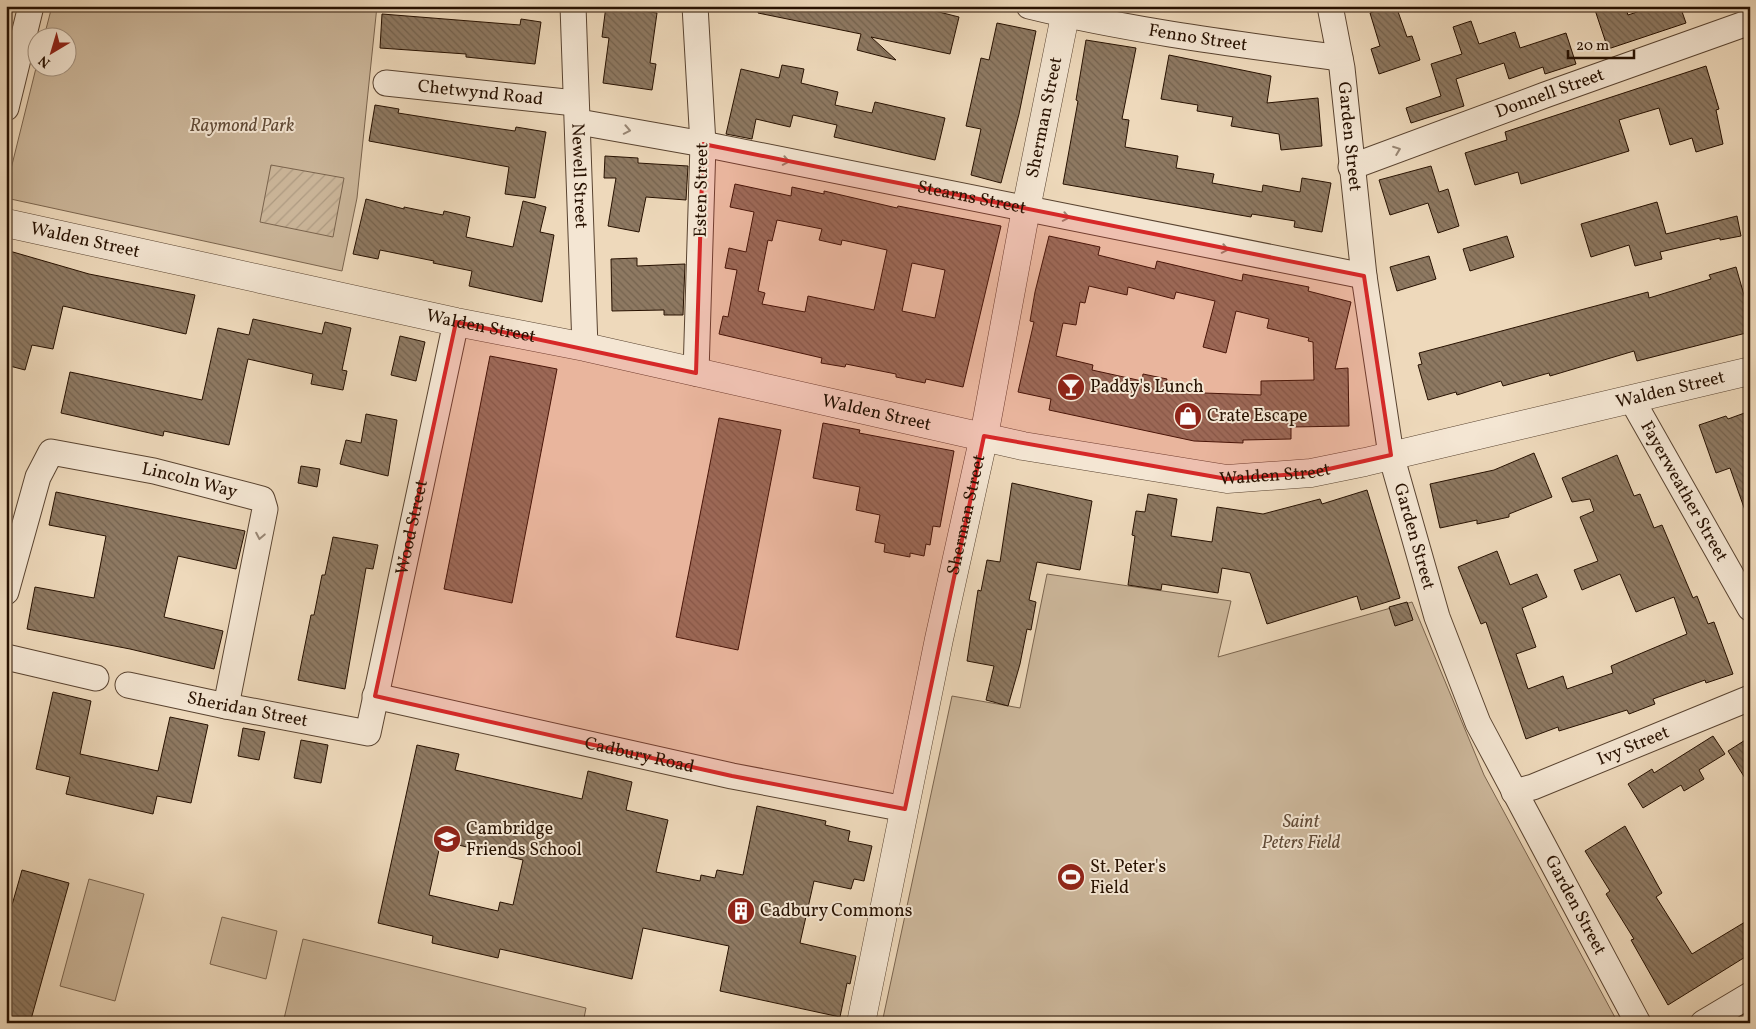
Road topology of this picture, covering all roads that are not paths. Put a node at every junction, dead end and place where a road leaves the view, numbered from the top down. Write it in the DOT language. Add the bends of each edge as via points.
graph roads {
  1 [pos="31,6"];
  2 [pos="573,6"];
  3 [pos="694,6"];
  4 [pos="1029,6"];
  5 [pos="1330,6"];
  6 [pos="1066,11"];
  7 [pos="1750,22"];
  8 [pos="1340,58"];
  9 [pos="386,83"];
  10 [pos="6,108"];
  11 [pos="577,112"];
  12 [pos="703,144"];
  13 [pos="1351,167"];
  14 [pos="1026,209"];
  15 [pos="6,223"];
  16 [pos="1364,276"];
  17 [pos="456,322"];
  18 [pos="585,347"];
  19 [pos="1750,371"];
  20 [pos="696,373"];
  21 [pos="1632,400"];
  22 [pos="984,436"];
  23 [pos="1391,455"];
  24 [pos="6,592"];
  25 [pos="1750,608"];
  26 [pos="6,658"];
  27 [pos="96,678"];
  28 [pos="128,685"];
  29 [pos="375,696"];
  30 [pos="1750,698"];
  31 [pos="226,706"];
  32 [pos="368,733"];
  33 [pos="1514,792"];
  34 [pos="906,809"];
  35 [pos="1750,995"];
  36 [pos="861,1023"];
  37 [pos="1638,1023"];
  38 [pos="1703,1023"];
  1 -- 10 [label="street"];
  2 -- 11 [label="street, Newell Street"];
  3 -- 12 [label="street, Esten Street"];
  4 -- 6 [label="street, Fenno Street"];
  5 -- 8 [label="street, Garden Street"];
  6 -- 8 [label="street, Fenno Street" via="1240,46"];
  6 -- 14 [label="street, Sherman Street"];
  13 -- 7 [label="street, Donnell Street, one-way"];
  8 -- 13 [label="street, Garden Street"];
  9 -- 11 [label="street, Chetwynd Road"];
  11 -- 12 [label="street, Stearns Street, one-way"];
  11 -- 18 [label="street, Newell Street"];
  12 -- 14 [label="street, Stearns Street, one-way"];
  12 -- 20 [label="street, Esten Street"];
  13 -- 16 [label="street, Garden Street"];
  14 -- 16 [label="street, Stearns Street, one-way"];
  14 -- 22 [label="street, Sherman Street"];
  15 -- 17 [label="street, Walden Street"];
  16 -- 23 [label="street, Garden Street"];
  17 -- 18 [label="street, Walden Street"];
  17 -- 29 [label="street, Wood Street"];
  18 -- 20 [label="street, Walden Street"];
  19 -- 21 [label="street, Walden Street"];
  20 -- 22 [label="street, Walden Street"];
  21 -- 23 [label="street, Walden Street"];
  21 -- 25 [label="street, Fayerweather Street"];
  22 -- 23 [label="street, Walden Street" via="1023,446 1227,479 1311,473"];
  22 -- 34 [label="street, Sherman Street"];
  23 -- 33 [label="street, Garden Street" via="1449,651 1478,723"];
  24 -- 31 [label="street, Lincoln Way, one-way" via="38,477 51,452 154,471 262,499 266,509"];
  26 -- 27 [label="street"];
  28 -- 31 [label="street, Sheridan Street"];
  29 -- 32 [label="street, Wood Street"];
  29 -- 34 [label="street, Cadbury Road" via="732,776"];
  30 -- 33 [label="street, Ivy Street"];
  31 -- 32 [label="street, Sheridan Street"];
  33 -- 37 [label="street, Garden Street"];
  34 -- 36 [label="street, Sherman Street"];
  35 -- 38 [label="street"];
}
